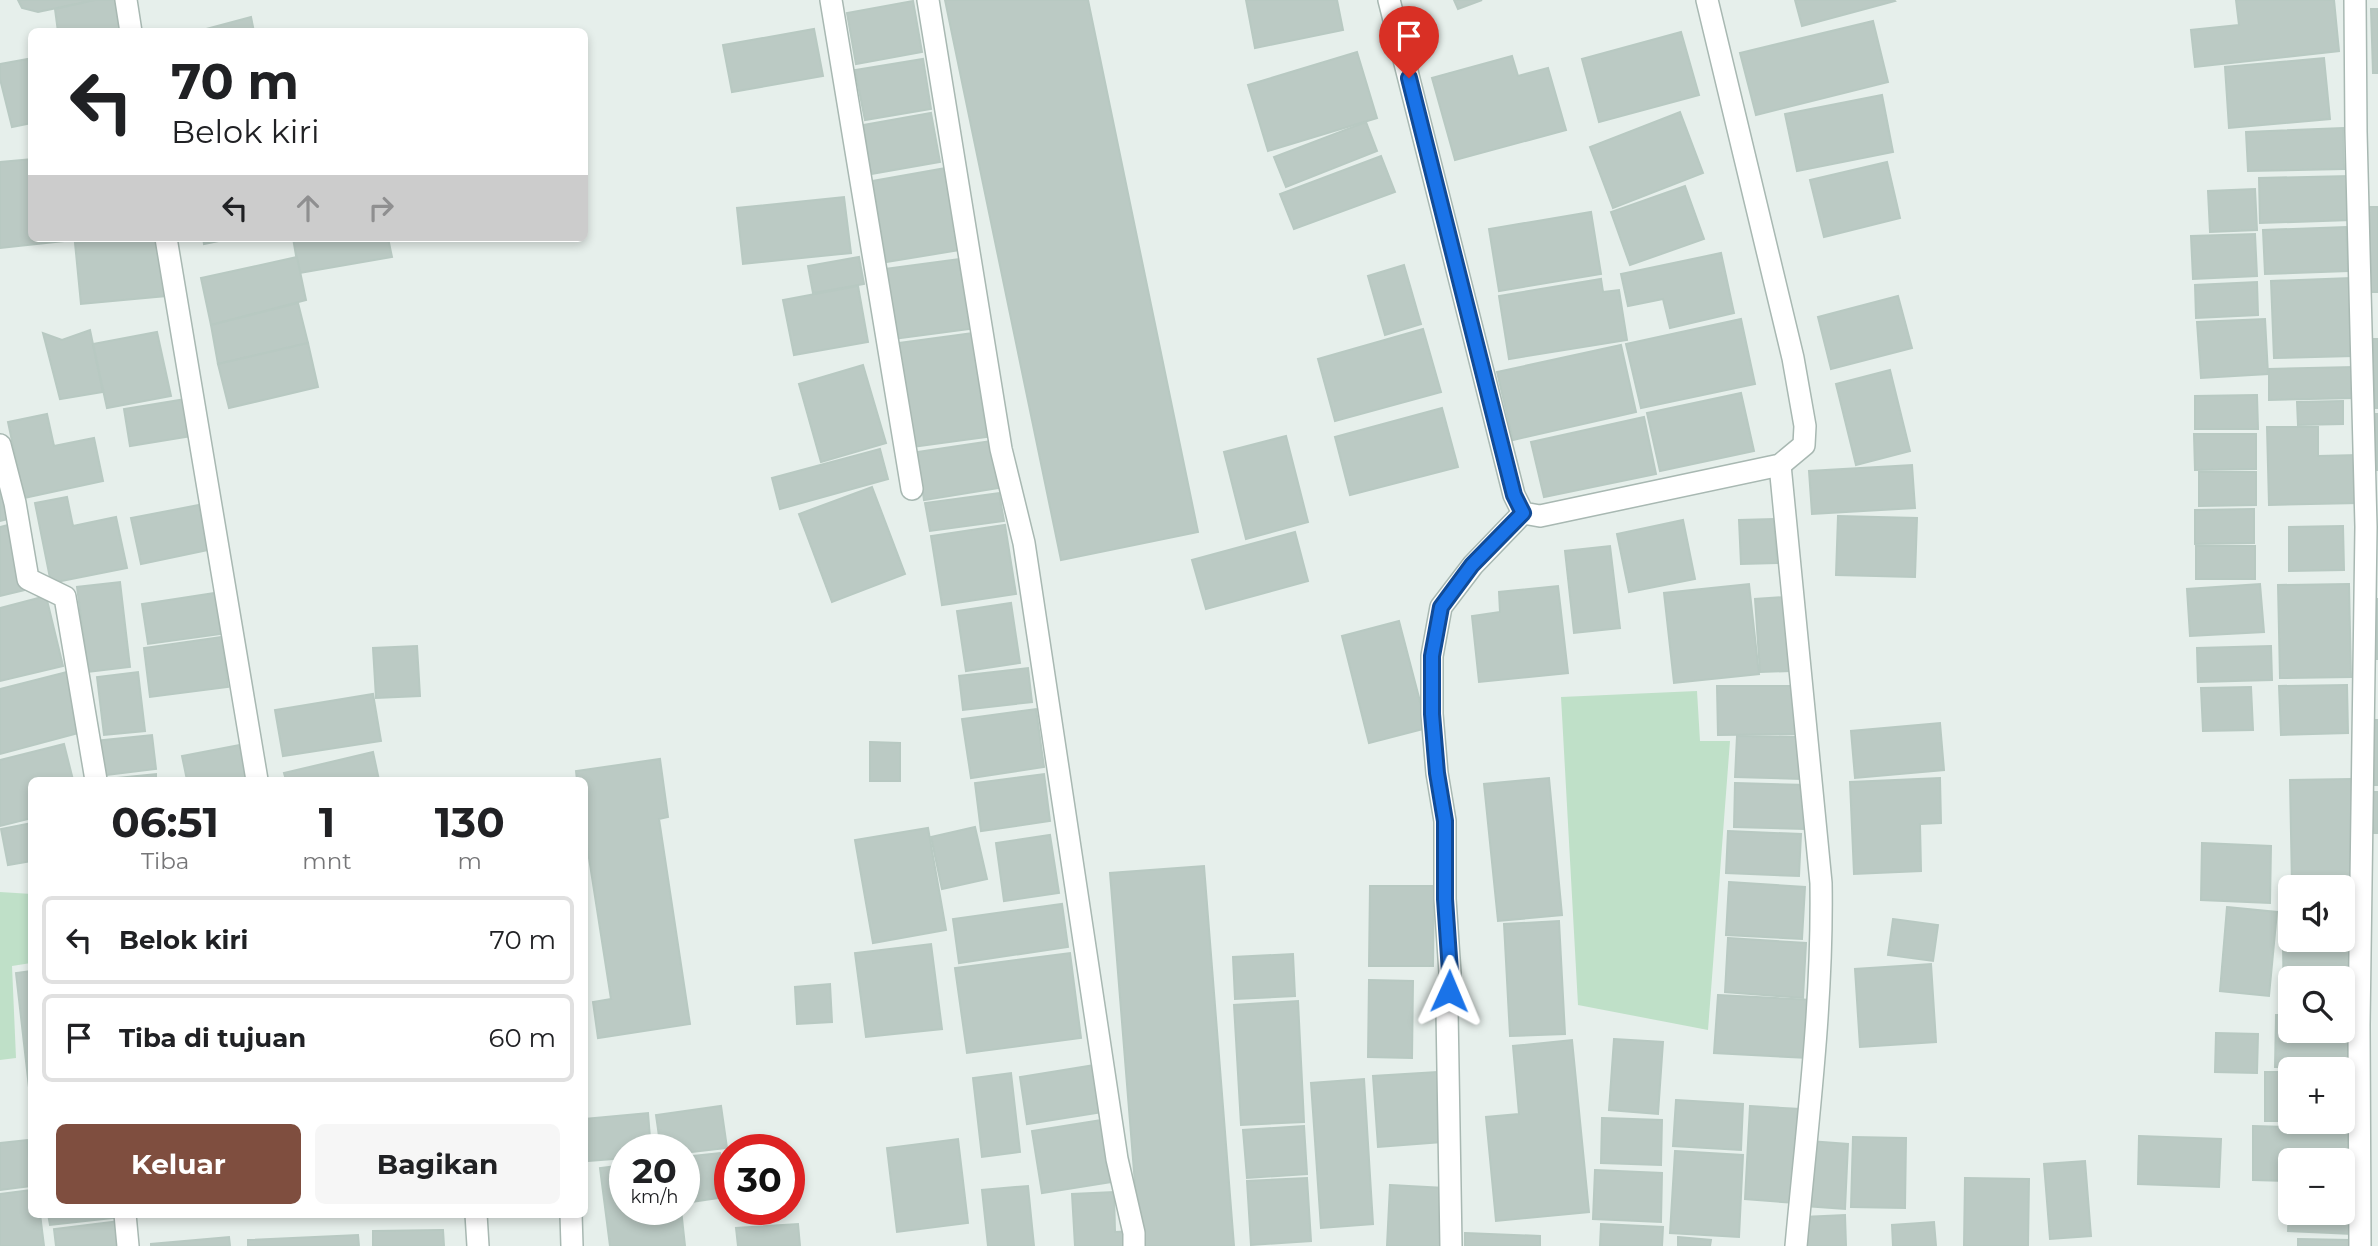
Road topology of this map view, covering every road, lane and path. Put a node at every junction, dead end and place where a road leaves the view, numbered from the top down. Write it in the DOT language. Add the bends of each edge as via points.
graph roads {
  1 [pos="126,0"];
  2 [pos="928,0"];
  3 [pos="1389,0"];
  4 [pos="1707,0"];
  5 [pos="2355,0"];
  6 [pos="837,1"];
  7 [pos="130,28"];
  8 [pos="167,242"];
  9 [pos="0,445"];
  10 [pos="1780,465"];
  11 [pos="912,489"];
  12 [pos="1523,513"];
  13 [pos="95,777"];
  14 [pos="256,777"];
  15 [pos="125,1218"];
  16 [pos="476,1218"];
  17 [pos="571,1218"];
  18 [pos="128,1246"];
  19 [pos="478,1246"];
  20 [pos="572,1246"];
  21 [pos="1134,1246"];
  22 [pos="1451,1246"];
  23 [pos="1796,1246"];
  24 [pos="2360,1246"];
  1 -- 7 [label="street"];
  2 -- 21 [label="street" via="1001,449 1024,543"];
  3 -- 12 [label="street" via="1514,495"];
  4 -- 10 [label="street" via="1802,397 1804,445"];
  5 -- 24 [label="street" via="2366,527"];
  6 -- 11 [label="street"];
  8 -- 14 [label="street"];
  9 -- 13 [label="street" via="28,579 65,597"];
  10 -- 12 [label="street" via="1540,516"];
  10 -- 23 [label="street" via="1821,883 1819,986"];
  12 -- 22 [label="street" via="1472,565 1441,607 1432,656 1432,714 1445,821 1450,972"];
  15 -- 18 [label="street"];
  16 -- 19 [label="street"];
  17 -- 20 [label="street"];
}
